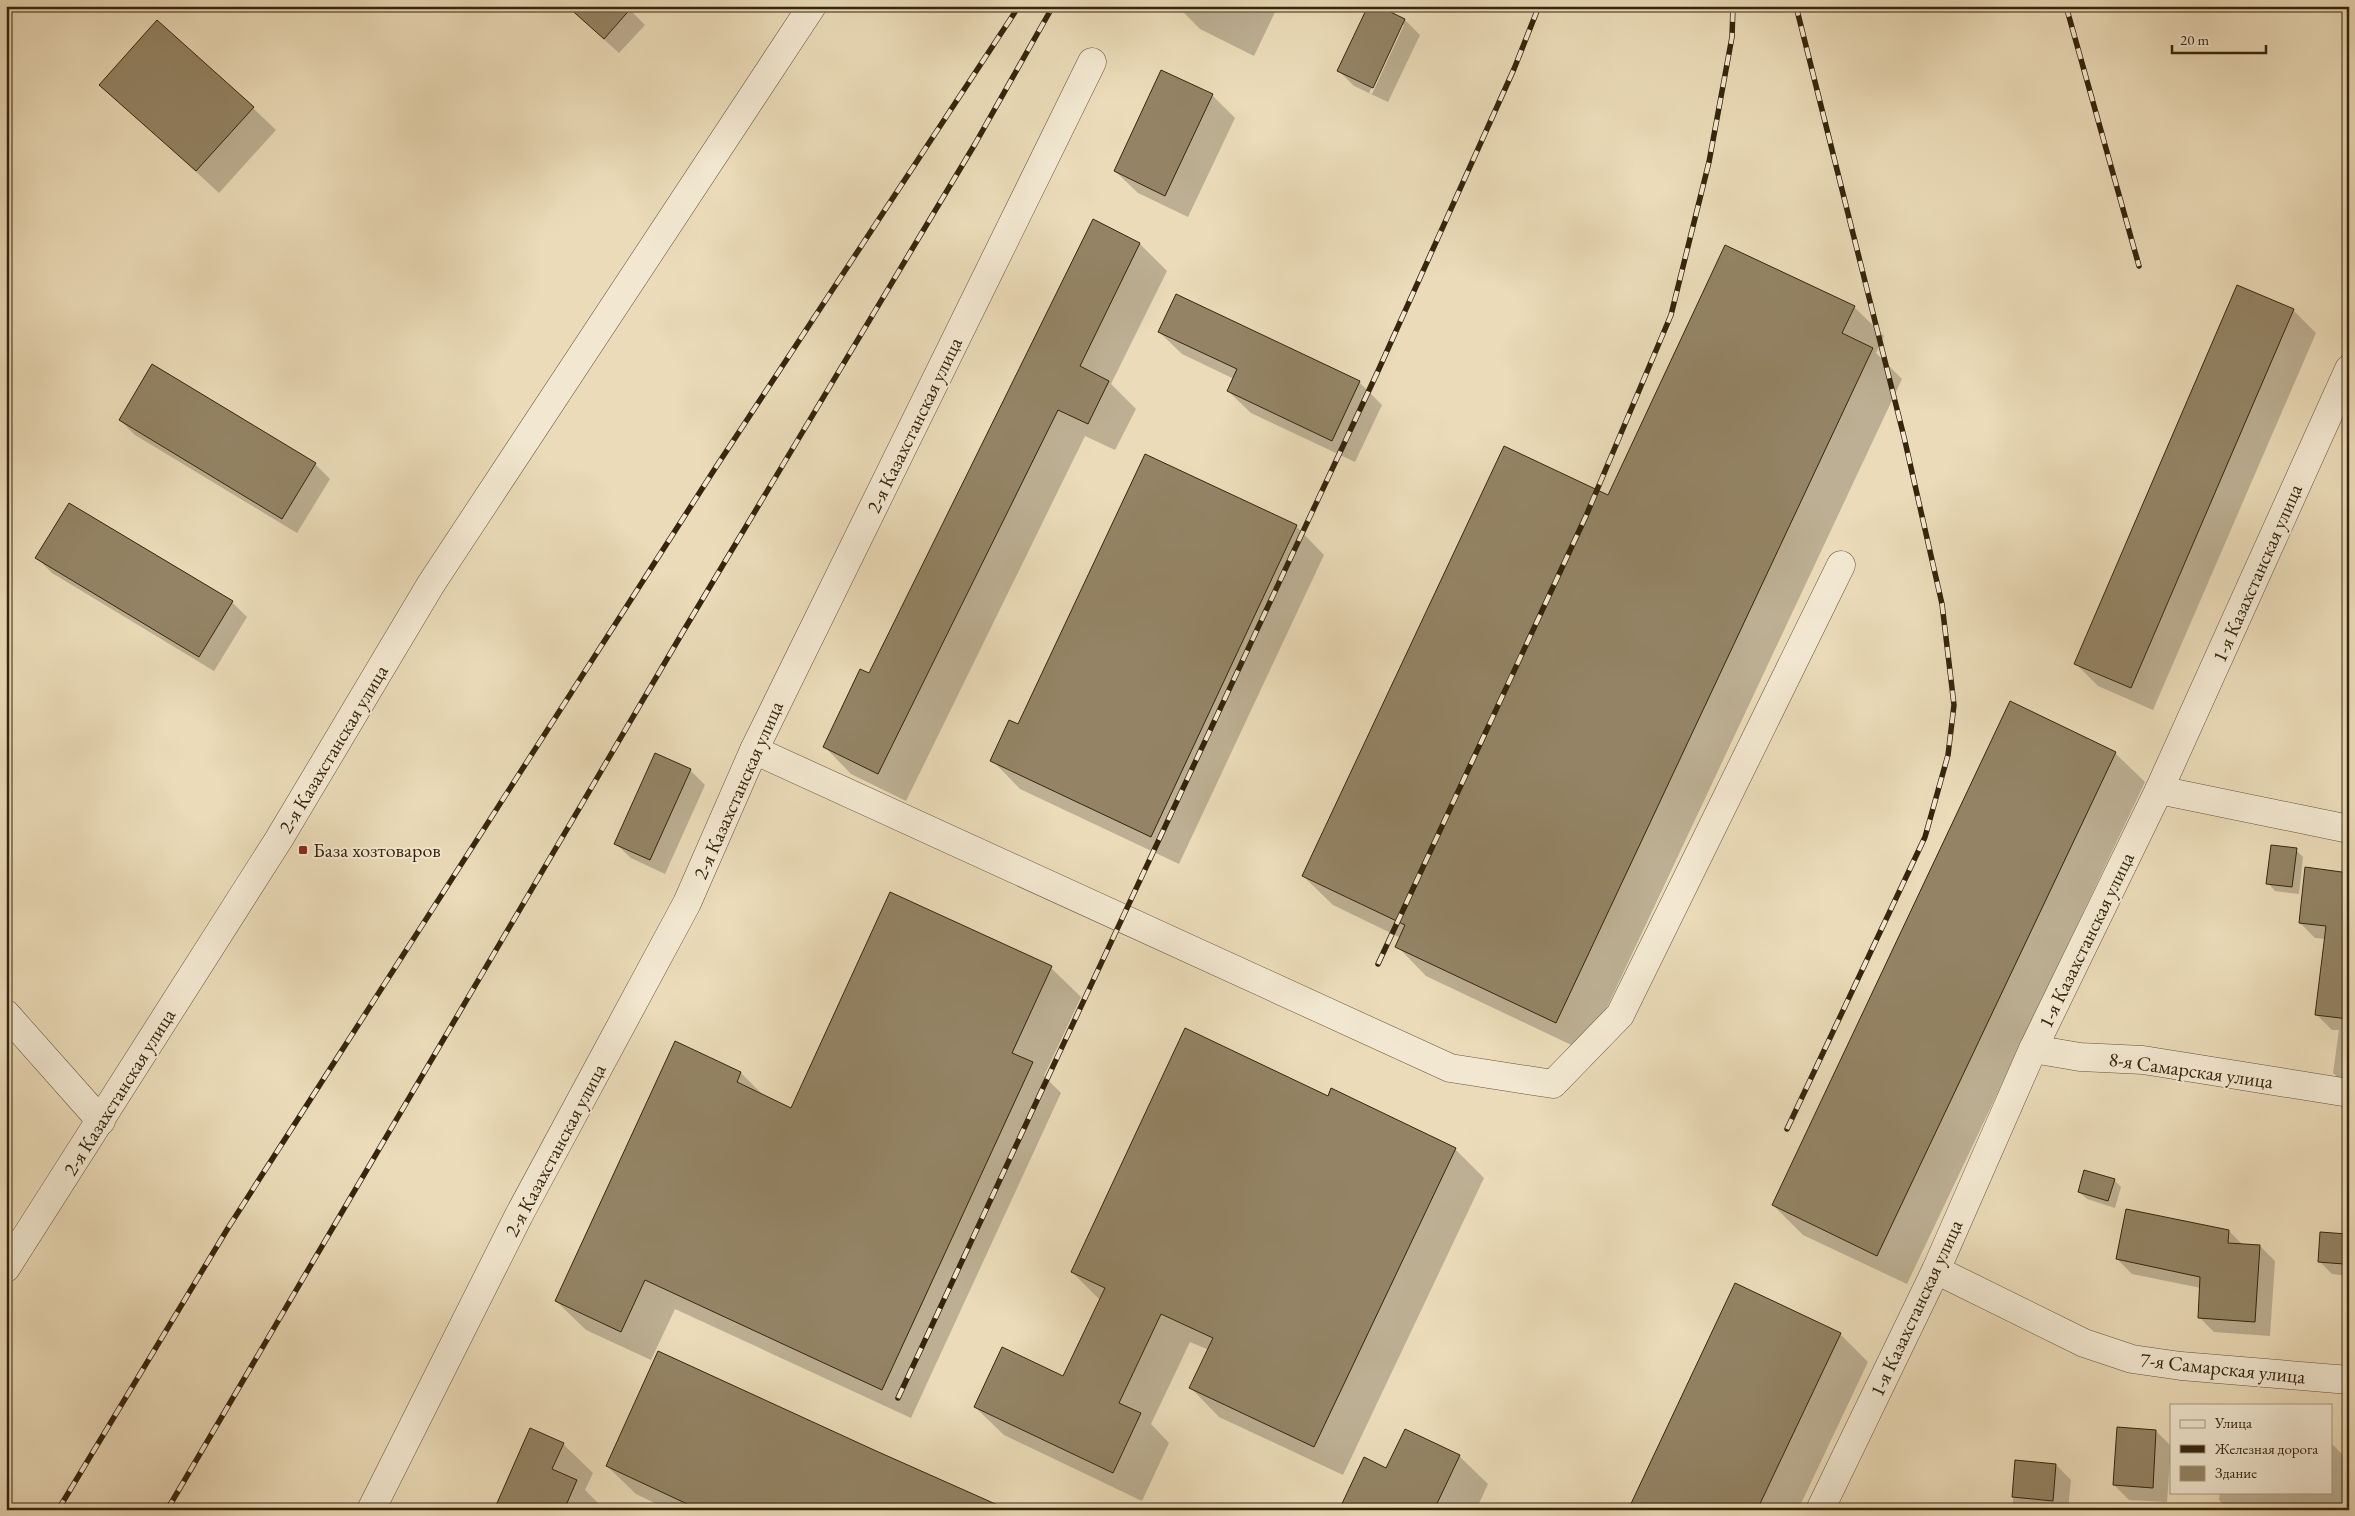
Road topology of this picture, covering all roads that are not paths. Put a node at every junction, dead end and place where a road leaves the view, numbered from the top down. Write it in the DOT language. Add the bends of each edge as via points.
graph roads {
  1 [pos="812,6"];
  2 [pos="1092,62"];
  3 [pos="2349,369"];
  4 [pos="1841,566"];
  5 [pos="754,750"];
  6 [pos="2159,790"];
  7 [pos="2349,829"];
  8 [pos="6,1014"];
  9 [pos="2033,1049"];
  10 [pos="2349,1093"];
  11 [pos="101,1121"];
  12 [pos="6,1268"];
  13 [pos="1936,1270"];
  14 [pos="2349,1380"];
  15 [pos="371,1510"];
  16 [pos="1820,1510"];
  1 -- 11 [label="street, 2-я Казахстанская улица" via="431,584 279,839"];
  2 -- 5 [label="street, 2-я Казахстанская улица"];
  3 -- 6 [label="street, 1-я Казахстанская улица"];
  4 -- 5 [label="street" via="1620,1015 1553,1084 1450,1068"];
  5 -- 15 [label="street, 2-я Казахстанская улица" via="687,903 519,1215"];
  6 -- 7 [label="street"];
  6 -- 9 [label="street, 1-я Казахстанская улица"];
  8 -- 11 [label="street"];
  9 -- 10 [label="street, 8-я Самарская улица" via="2080,1057 2143,1060"];
  9 -- 13 [label="street, 1-я Казахстанская улица"];
  11 -- 12 [label="street, 2-я Казахстанская улица"];
  13 -- 14 [label="street, 7-я Самарская улица" via="2084,1343 2132,1358 2181,1366"];
  13 -- 16 [label="street, 1-я Казахстанская улица"];
}
